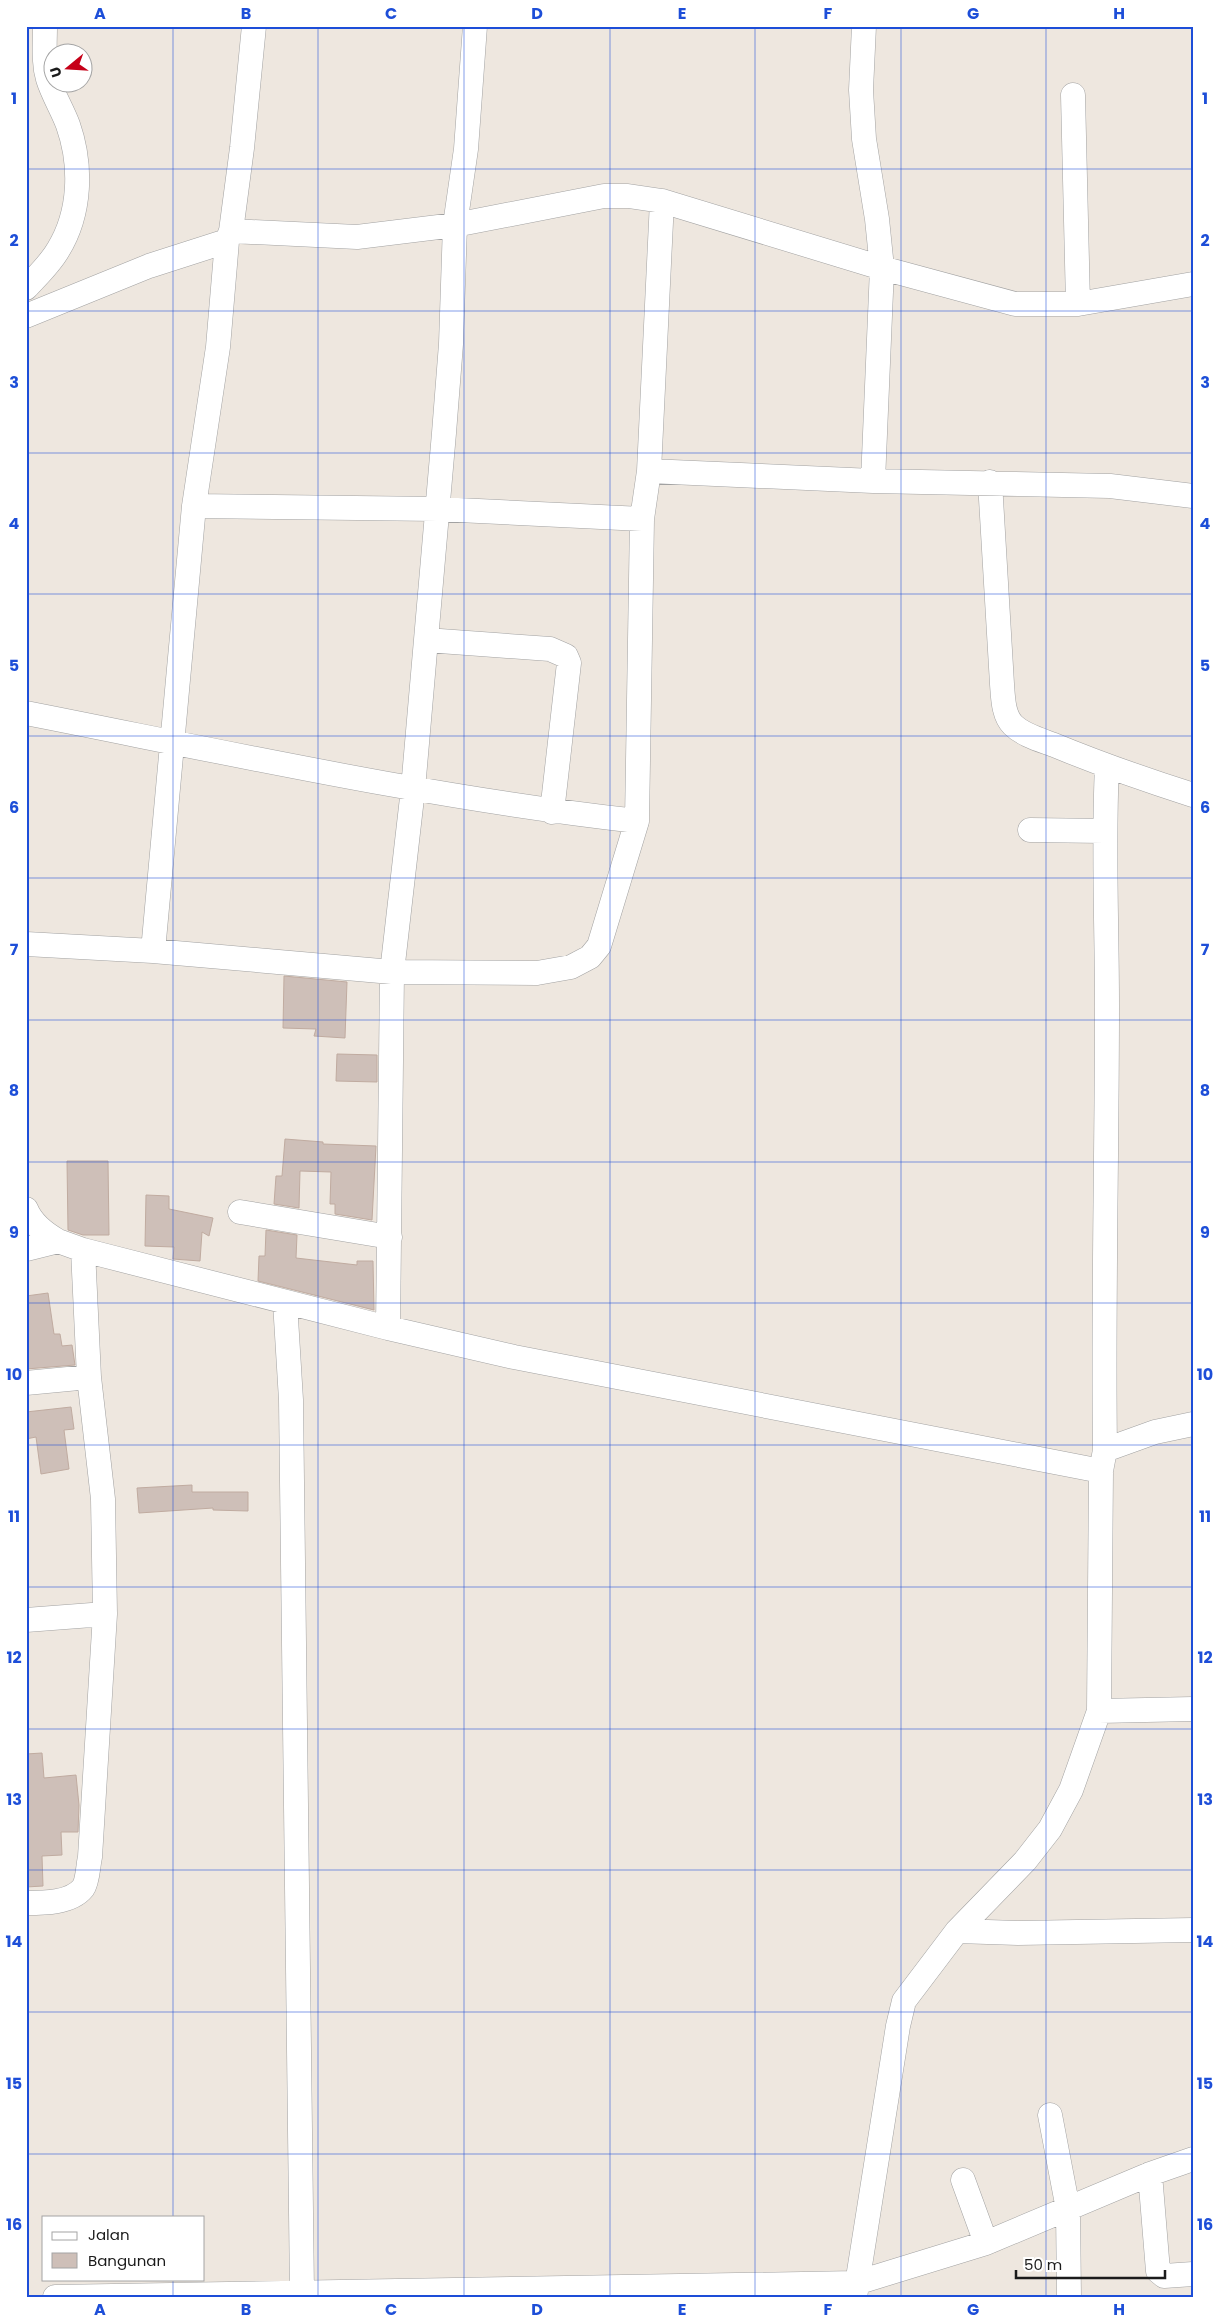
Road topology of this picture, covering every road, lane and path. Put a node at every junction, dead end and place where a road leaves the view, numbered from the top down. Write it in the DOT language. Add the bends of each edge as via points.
graph roads {
  1 [pos="46,26"];
  2 [pos="254,26"];
  3 [pos="475,26"];
  4 [pos="864,26"];
  5 [pos="1072,95"];
  6 [pos="662,201"];
  7 [pos="455,225"];
  8 [pos="229,236"];
  9 [pos="882,268"];
  10 [pos="1193,284"];
  11 [pos="26,288"];
  12 [pos="1078,304"];
  13 [pos="26,316"];
  14 [pos="649,471"];
  15 [pos="873,481"];
  16 [pos="990,482"];
  17 [pos="1193,496"];
  18 [pos="194,506"];
  19 [pos="437,509"];
  20 [pos="642,518"];
  21 [pos="426,640"];
  22 [pos="26,713"];
  23 [pos="172,741"];
  24 [pos="1107,767"];
  25 [pos="413,788"];
  26 [pos="1193,795"];
  27 [pos="552,812"];
  28 [pos="637,821"];
  29 [pos="1030,830"];
  30 [pos="1104,831"];
  31 [pos="26,944"];
  32 [pos="153,951"];
  33 [pos="392,972"];
  34 [pos="26,1208"];
  35 [pos="240,1212"];
  36 [pos="390,1237"];
  37 [pos="58,1241"];
  38 [pos="26,1249"];
  39 [pos="83,1250"];
  40 [pos="285,1302"];
  41 [pos="388,1328"];
  42 [pos="88,1376"];
  43 [pos="26,1383"];
  44 [pos="1193,1424"];
  45 [pos="1103,1460"];
  46 [pos="105,1614"];
  47 [pos="26,1620"];
  48 [pos="1193,1709"];
  49 [pos="1099,1711"];
  50 [pos="26,1903"];
  51 [pos="1193,1930"];
  52 [pos="957,1931"];
  53 [pos="1050,2115"];
  54 [pos="1193,2159"];
  55 [pos="1150,2174"];
  56 [pos="963,2180"];
  57 [pos="1068,2209"];
  58 [pos="986,2243"];
  59 [pos="1193,2274"];
  60 [pos="856,2290"];
  61 [pos="302,2293"];
  62 [pos="55,2297"];
  63 [pos="1069,2297"];
  1 -- 11 [label="street" via="48,79 74,148 75,211 58,252"];
  2 -- 8 [label="street" via="242,148"];
  3 -- 7 [label="street" via="466,149"];
  4 -- 9 [label="street" via="861,90 864,139"];
  5 -- 12 [label="street"];
  6 -- 7 [label="street" via="604,196"];
  6 -- 9 [label="street"];
  6 -- 14 [label="street"];
  7 -- 8 [label="street" via="357,237"];
  7 -- 19 [label="street" via="451,344"];
  8 -- 13 [label="street"];
  8 -- 18 [label="street" via="218,347"];
  9 -- 12 [label="street" via="1015,304"];
  9 -- 15 [label="street"];
  10 -- 12 [label="street"];
  14 -- 15 [label="street"];
  14 -- 20 [label="street"];
  15 -- 16 [label="street"];
  16 -- 17 [label="street" via="1110,486"];
  16 -- 24 [label="street" via="1004,704 1009,719 1014,726 1030,735"];
  18 -- 19 [label="street"];
  18 -- 23 [label="street"];
  19 -- 20 [label="street"];
  19 -- 21 [label="street"];
  20 -- 28 [label="street"];
  21 -- 25 [label="street"];
  21 -- 27 [label="street" via="550,649 566,656 569,663"];
  22 -- 23 [label="street"];
  23 -- 25 [label="street"];
  23 -- 32 [label="street"];
  24 -- 26 [label="street"];
  24 -- 30 [label="street"];
  25 -- 27 [label="street"];
  25 -- 33 [label="street"];
  27 -- 28 [label="street"];
  28 -- 33 [label="street" via="599,946 590,957 571,967 537,973"];
  29 -- 30 [label="street"];
  30 -- 45 [label="street" via="1107,1004"];
  31 -- 32 [label="street"];
  32 -- 33 [label="street"];
  33 -- 36 [label="street"];
  34 -- 37 [label="street" via="45,1234"];
  35 -- 36 [label="street"];
  36 -- 41 [label="street"];
  37 -- 38 [label="street"];
  37 -- 39 [label="street"];
  39 -- 40 [label="street"];
  39 -- 42 [label="street"];
  40 -- 41 [label="street"];
  40 -- 61 [label="street" via="291,1400"];
  41 -- 45 [label="street" via="524,1359"];
  42 -- 43 [label="street"];
  42 -- 46 [label="street" via="103,1499"];
  44 -- 45 [label="street" via="1155,1432"];
  45 -- 49 [label="street"];
  46 -- 47 [label="street"];
  46 -- 50 [label="street" via="90,1857 84,1887 67,1898"];
  48 -- 49 [label="street"];
  49 -- 52 [label="street" via="1071,1790 1050,1829 1006,1881"];
  51 -- 52 [label="street"];
  52 -- 60 [label="street" via="904,2001"];
  53 -- 57 [label="street"];
  54 -- 55 [label="street"];
  55 -- 57 [label="street"];
  55 -- 59 [label="street" via="1158,2272 1164,2276"];
  56 -- 58 [label="street"];
  57 -- 58 [label="street"];
  57 -- 63 [label="street"];
  58 -- 60 [label="street"];
  60 -- 61 [label="street"];
  61 -- 62 [label="street"];
}
